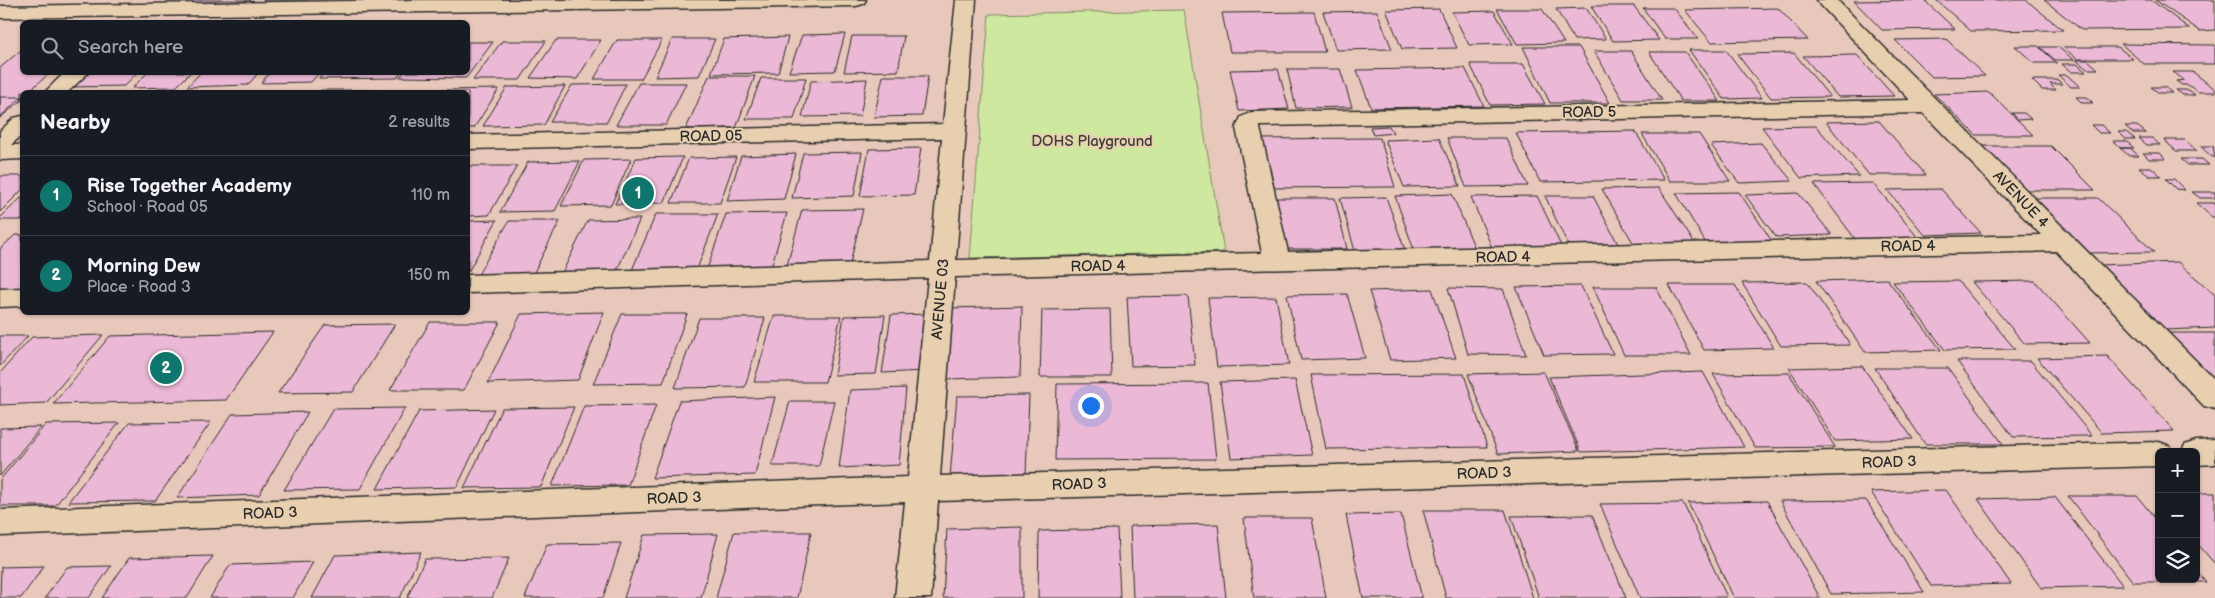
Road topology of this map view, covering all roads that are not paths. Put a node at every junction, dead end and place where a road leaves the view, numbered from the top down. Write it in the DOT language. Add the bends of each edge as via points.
graph roads {
  1 [pos="165,0"];
  2 [pos="856,0"];
  3 [pos="966,0"];
  4 [pos="1826,0"];
  5 [pos="0,12"];
  6 [pos="139,16"];
  7 [pos="75,75"];
  8 [pos="58,90"];
  9 [pos="1930,106"];
  10 [pos="20,125"];
  11 [pos="954,131"];
  12 [pos="470,142"];
  13 [pos="0,143"];
  14 [pos="0,152"];
  15 [pos="20,152"];
  16 [pos="2063,243"];
  17 [pos="1277,262"];
  18 [pos="942,269"];
  19 [pos="470,284"];
  20 [pos="20,297"];
  21 [pos="0,298"];
  22 [pos="2215,398"];
  23 [pos="2215,452"];
  24 [pos="2200,453"];
  25 [pos="2155,454"];
  26 [pos="922,489"];
  27 [pos="0,523"];
  28 [pos="913,598"];
  1 -- 6 [label="street"];
  2 -- 6 [label="street"];
  3 -- 11 [label="street, AVENUE 03"];
  4 -- 9 [label="street, AVENUE 4"];
  5 -- 6 [label="street"];
  7 -- 8 [label="street"];
  9 -- 16 [label="street, AVENUE 4"];
  9 -- 17 [label="street, ROAD 5" via="1252,119 1248,128"];
  10 -- 13 [label="street"];
  11 -- 12 [label="street, ROAD 05"];
  11 -- 18 [label="street, AVENUE 03"];
  14 -- 15 [label="street"];
  16 -- 17 [label="street, ROAD 4"];
  16 -- 22 [label="street, AVENUE 4"];
  17 -- 18 [label="street, ROAD 4"];
  18 -- 19 [label="street, ROAD 4"];
  18 -- 26 [label="street, AVENUE 03"];
  20 -- 21 [label="street"];
  23 -- 24 [label="street"];
  25 -- 26 [label="street, ROAD 3"];
  26 -- 27 [label="street, ROAD 3"];
  26 -- 28 [label="street, AVENUE 03"];
}
